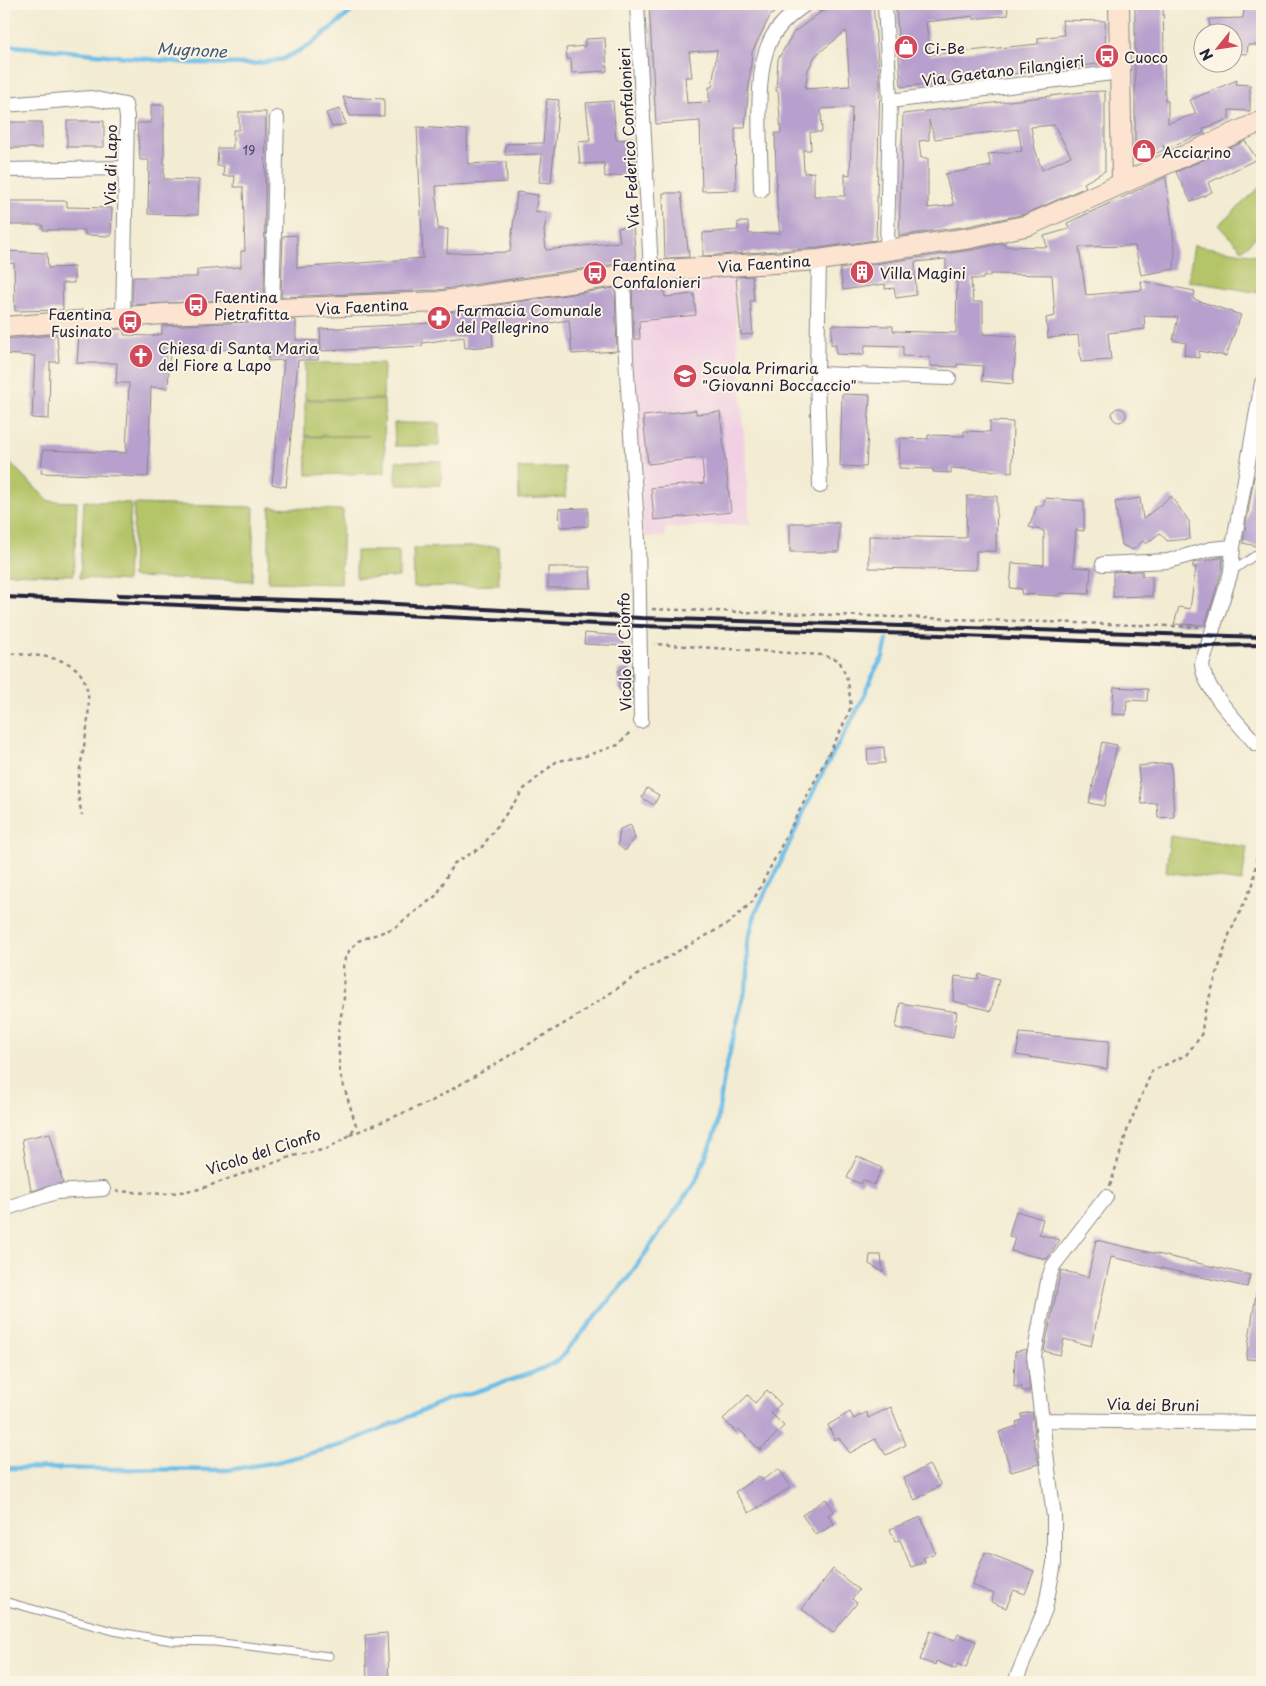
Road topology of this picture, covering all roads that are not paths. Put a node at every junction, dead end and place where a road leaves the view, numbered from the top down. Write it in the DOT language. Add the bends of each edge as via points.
graph roads {
  1 [pos="637,4"];
  2 [pos="885,4"];
  3 [pos="1119,4"];
  4 [pos="809,9"];
  5 [pos="1120,72"];
  6 [pos="890,101"];
  7 [pos="4,105"];
  8 [pos="277,118"];
  9 [pos="1262,121"];
  10 [pos="126,168"];
  11 [pos="4,170"];
  12 [pos="1122,183"];
  13 [pos="761,190"];
  14 [pos="887,248"];
  15 [pos="819,260"];
  16 [pos="651,272"];
  17 [pos="623,276"];
  18 [pos="272,310"];
  19 [pos="123,318"];
  20 [pos="4,327"];
  21 [pos="818,374"];
  22 [pos="949,378"];
  23 [pos="1262,384"];
  24 [pos="820,486"];
  25 [pos="1233,547"];
  26 [pos="1262,553"];
  27 [pos="1103,564"];
  28 [pos="1231,572"];
  29 [pos="641,721"];
  30 [pos="1256,744"];
  31 [pos="103,1189"];
  32 [pos="1106,1196"];
  33 [pos="4,1209"];
  34 [pos="1042,1420"];
  35 [pos="1262,1423"];
  36 [pos="4,1601"];
  37 [pos="329,1656"];
  38 [pos="1015,1682"];
  1 -- 16 [label="street, Via Federico Confalonieri"];
  2 -- 6 [label="street"];
  3 -- 5 [label="street"];
  4 -- 13 [label="street" via="789,18 772,38 764,60"];
  5 -- 6 [label="street, Via Gaetano Filangieri"];
  5 -- 12 [label="street"];
  6 -- 14 [label="street"];
  7 -- 10 [label="street, Via di Lapo" via="91,98 125,105"];
  8 -- 18 [label="street"];
  9 -- 12 [label="street, Via Faentina"];
  10 -- 11 [label="street"];
  10 -- 19 [label="street, Via di Lapo"];
  12 -- 14 [label="street, Via Faentina" via="1023,227 970,238"];
  14 -- 15 [label="street, Via Faentina"];
  15 -- 16 [label="street, Via Faentina"];
  15 -- 21 [label="street"];
  16 -- 17 [label="street, Via Faentina"];
  17 -- 18 [label="street, Via Faentina" via="438,302"];
  17 -- 29 [label="street, Vicolo del Cionfo" via="640,609"];
  18 -- 19 [label="street, Via Faentina"];
  19 -- 20 [label="street, Via Faentina"];
  21 -- 22 [label="street"];
  21 -- 24 [label="street"];
  23 -- 25 [label="street"];
  25 -- 27 [label="street" via="1211,549 1168,561"];
  25 -- 28 [label="street"];
  26 -- 28 [label="lane"];
  28 -- 30 [label="street" via="1202,664 1203,675 1209,687"];
  31 -- 33 [label="street" via="56,1192"];
  32 -- 34 [label="street" via="1053,1266 1048,1281 1034,1356"];
  34 -- 35 [label="street, Via dei Bruni"];
  34 -- 38 [label="street" via="1054,1517 1054,1564 1045,1609"];
  36 -- 37 [label="lane" via="113,1631"];
}
